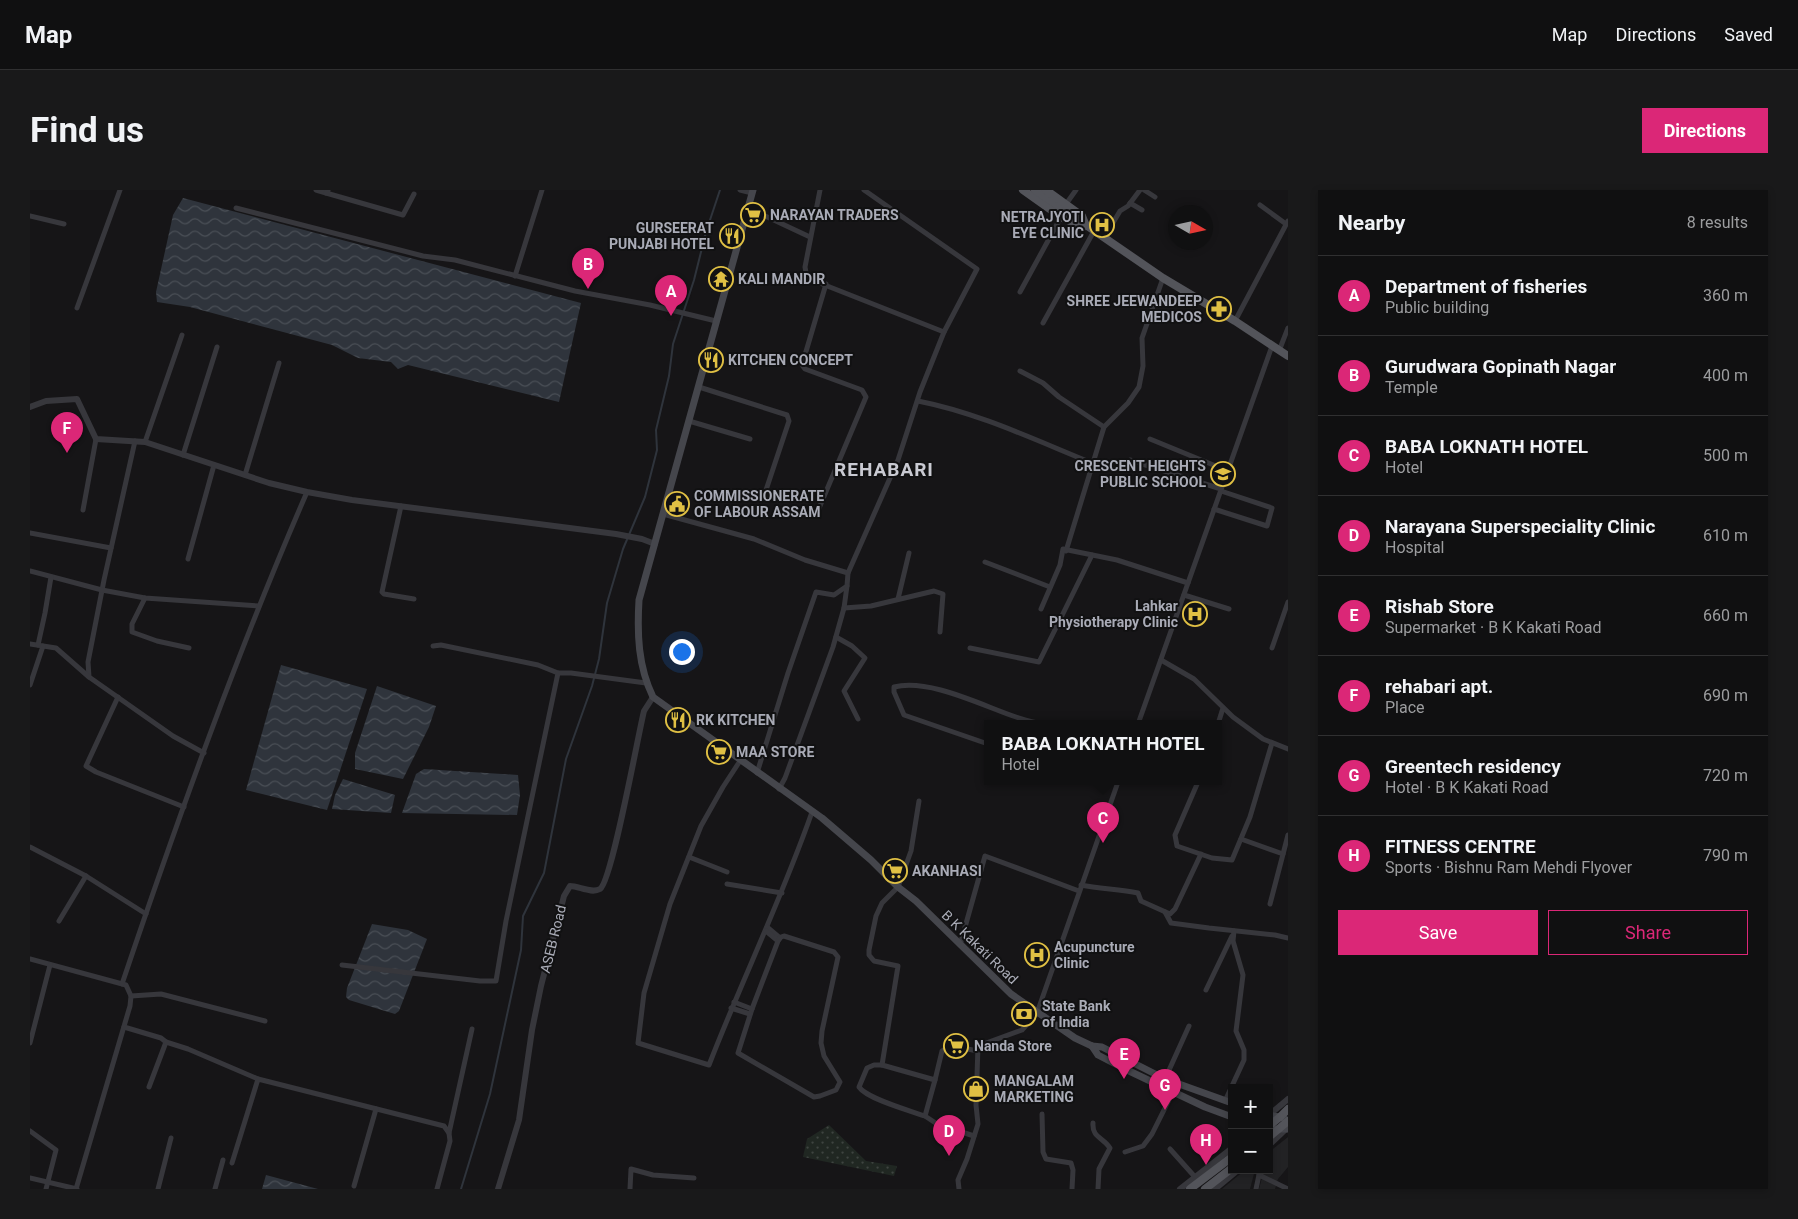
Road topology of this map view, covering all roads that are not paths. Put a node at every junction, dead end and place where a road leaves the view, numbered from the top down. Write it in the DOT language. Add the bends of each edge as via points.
graph roads {
  1 [pos="120,190"];
  2 [pos="316,190"];
  3 [pos="542,190"];
  4 [pos="740,190"];
  5 [pos="820,190"];
  6 [pos="864,190"];
  7 [pos="1023,190"];
  8 [pos="1034,190"];
  9 [pos="1046,190"];
  10 [pos="1076,190"];
  11 [pos="1142,190"];
  12 [pos="752,191"];
  13 [pos="327,192"];
  14 [pos="414,194"];
  15 [pos="1155,197"];
  16 [pos="1130,203"];
  17 [pos="1066,204"];
  18 [pos="1260,205"];
  19 [pos="236,208"];
  20 [pos="748,208"];
  21 [pos="1142,210"];
  22 [pos="30,216"];
  23 [pos="1061,217"];
  24 [pos="1287,223"];
  25 [pos="64,224"];
  26 [pos="1086,226"];
  27 [pos="1094,231"];
  28 [pos="810,237"];
  29 [pos="1104,238"];
  30 [pos="515,276"];
  31 [pos="1163,278"];
  32 [pos="826,284"];
  33 [pos="1020,292"];
  34 [pos="77,308"];
  35 [pos="1235,320"];
  36 [pos="716,321"];
  37 [pos="1042,323"];
  38 [pos="1288,328"];
  39 [pos="944,332"];
  40 [pos="182,335"];
  41 [pos="217,347"];
  42 [pos="1275,348"];
  43 [pos="1288,356"];
  44 [pos="279,363"];
  45 [pos="1020,371"];
  46 [pos="699,387"];
  47 [pos="918,401"];
  48 [pos="30,407"];
  49 [pos="689,420"];
  50 [pos="1104,427"];
  51 [pos="1150,438"];
  52 [pos="96,439"];
  53 [pos="750,439"];
  54 [pos="135,441"];
  55 [pos="145,442"];
  56 [pos="183,455"];
  57 [pos="1130,460"];
  58 [pos="1092,463"];
  59 [pos="214,465"];
  60 [pos="1228,471"];
  61 [pos="245,475"];
  62 [pos="1221,490"];
  63 [pos="306,492"];
  64 [pos="765,493"];
  65 [pos="401,506"];
  66 [pos="83,510"];
  67 [pos="1214,510"];
  68 [pos="817,513"];
  69 [pos="663,514"];
  70 [pos="30,533"];
  71 [pos="655,544"];
  72 [pos="111,548"];
  73 [pos="1066,551"];
  74 [pos="909,553"];
  75 [pos="1092,555"];
  76 [pos="188,559"];
  77 [pos="985,562"];
  78 [pos="30,571"];
  79 [pos="848,573"];
  80 [pos="51,577"];
  81 [pos="1188,583"];
  82 [pos="847,586"];
  83 [pos="1050,587"];
  84 [pos="102,590"];
  85 [pos="1184,595"];
  86 [pos="145,598"];
  87 [pos="898,599"];
  88 [pos="414,600"];
  89 [pos="1288,602"];
  90 [pos="259,606"];
  91 [pos="844,608"];
  92 [pos="1041,609"];
  93 [pos="1229,609"];
  94 [pos="940,632"];
  95 [pos="836,637"];
  96 [pos="30,644"];
  97 [pos="40,646"];
  98 [pos="433,646"];
  99 [pos="189,648"];
  100 [pos="970,648"];
  101 [pos="1272,648"];
  102 [pos="1161,660"];
  103 [pos="558,673"];
  104 [pos="89,676"];
  105 [pos="646,683"];
  106 [pos="30,686"];
  107 [pos="118,697"];
  108 [pos="653,697"];
  109 [pos="1223,708"];
  110 [pos="858,719"];
  111 [pos="1028,720"];
  112 [pos="1139,720"];
  113 [pos="1219,720"];
  114 [pos="984,743"];
  115 [pos="1272,743"];
  116 [pos="1288,749"];
  117 [pos="204,753"];
  118 [pos="740,761"];
  119 [pos="757,774"];
  120 [pos="1117,785"];
  121 [pos="1197,785"];
  122 [pos="779,789"];
  123 [pos="919,801"];
  124 [pos="184,807"];
  125 [pos="812,812"];
  126 [pos="1288,835"];
  127 [pos="1241,839"];
  128 [pos="30,847"];
  129 [pos="1201,854"];
  130 [pos="1283,854"];
  131 [pos="688,857"];
  132 [pos="727,872"];
  133 [pos="86,876"];
  134 [pos="727,884"];
  135 [pos="898,887"];
  136 [pos="1080,888"];
  137 [pos="782,893"];
  138 [pos="1270,904"];
  139 [pos="1165,912"];
  140 [pos="146,914"];
  141 [pos="58,921"];
  142 [pos="766,929"];
  143 [pos="1234,931"];
  144 [pos="1288,938"];
  145 [pos="779,939"];
  146 [pos="960,945"];
  147 [pos="30,959"];
  148 [pos="50,964"];
  149 [pos="342,965"];
  150 [pos="122,984"];
  151 [pos="1206,990"];
  152 [pos="131,996"];
  153 [pos="732,1005"];
  154 [pos="751,1012"];
  155 [pos="1038,1014"];
  156 [pos="265,1022"];
  157 [pos="1190,1026"];
  158 [pos="124,1027"];
  159 [pos="472,1029"];
  160 [pos="166,1042"];
  161 [pos="30,1043"];
  162 [pos="1092,1046"];
  163 [pos="978,1051"];
  164 [pos="882,1065"];
  165 [pos="258,1079"];
  166 [pos="1164,1079"];
  167 [pos="935,1080"];
  168 [pos="1235,1084"];
  169 [pos="150,1087"];
  170 [pos="1172,1092"];
  171 [pos="1288,1099"];
  172 [pos="1228,1102"];
  173 [pos="376,1109"];
  174 [pos="1288,1109"];
  175 [pos="1273,1112"];
  176 [pos="1042,1114"];
  177 [pos="1228,1115"];
  178 [pos="925,1116"];
  179 [pos="1273,1116"];
  180 [pos="1288,1120"];
  181 [pos="1093,1123"];
  182 [pos="1273,1124"];
  183 [pos="1273,1128"];
  184 [pos="1287,1129"];
  185 [pos="30,1131"];
  186 [pos="449,1133"];
  187 [pos="1273,1134"];
  188 [pos="974,1136"];
  189 [pos="171,1138"];
  190 [pos="1273,1141"];
  191 [pos="1170,1150"];
  192 [pos="1228,1151"];
  193 [pos="1125,1152"];
  194 [pos="223,1160"];
  195 [pos="1228,1160"];
  196 [pos="232,1163"];
  197 [pos="1228,1171"];
  198 [pos="1233,1174"];
  199 [pos="1260,1174"];
  200 [pos="1262,1174"];
  201 [pos="1198,1175"];
  202 [pos="30,1178"];
  203 [pos="694,1178"];
  204 [pos="48,1182"];
  205 [pos="1189,1185"];
  206 [pos="354,1186"];
  207 [pos="46,1189"];
  208 [pos="76,1189"];
  209 [pos="158,1189"];
  210 [pos="215,1189"];
  211 [pos="437,1189"];
  212 [pos="498,1189"];
  213 [pos="630,1189"];
  214 [pos="958,1189"];
  215 [pos="1072,1189"];
  216 [pos="1098,1189"];
  217 [pos="1180,1189"];
  218 [pos="1195,1189"];
  219 [pos="1205,1189"];
  220 [pos="1214,1189"];
  221 [pos="1256,1189"];
  222 [pos="1288,1189"];
  1 -- 34 [label="street"];
  2 -- 13 [label="street"];
  3 -- 30 [label="street"];
  4 -- 12 [label="street"];
  5 -- 28 [label="street"];
  6 -- 39 [label="street" via="977,269"];
  7 -- 23 [label="main road"];
  8 -- 26 [label="main road"];
  9 -- 17 [label="main road"];
  10 -- 17 [label="street"];
  11 -- 15 [label="street"];
  11 -- 16 [label="street"];
  12 -- 20 [label="main road"];
  13 -- 14 [label="street" via="403,215"];
  16 -- 21 [label="street"];
  16 -- 29 [label="street" via="1120,211"];
  17 -- 26 [label="main road" via="1082,216"];
  18 -- 24 [label="street"];
  19 -- 30 [label="street"];
  20 -- 28 [label="street"];
  20 -- 36 [label="main road"];
  22 -- 25 [label="street"];
  23 -- 26 [label="main road"];
  23 -- 33 [label="street"];
  24 -- 35 [label="street"];
  26 -- 27 [label="main road"];
  27 -- 29 [label="main road"];
  27 -- 37 [label="street"];
  28 -- 32 [label="street" via="807,278"];
  29 -- 31 [label="main road"];
  30 -- 36 [label="street"];
  31 -- 35 [label="main road"];
  31 -- 50 [label="street" via="1142,338 1143,366 1139,387"];
  32 -- 39 [label="street"];
  32 -- 68 [label="street" via="802,365 805,369 862,390 866,397"];
  35 -- 42 [label="main road"];
  36 -- 46 [label="main road"];
  38 -- 42 [label="street"];
  39 -- 47 [label="street"];
  40 -- 55 [label="street"];
  41 -- 56 [label="street"];
  42 -- 43 [label="main road"];
  42 -- 60 [label="street"];
  44 -- 61 [label="street"];
  45 -- 50 [label="street" via="1044,383"];
  46 -- 49 [label="main road"];
  46 -- 64 [label="street" via="787,415 789,421"];
  47 -- 58 [label="street" via="996,423"];
  47 -- 79 [label="street" via="898,460"];
  48 -- 52 [label="street" via="46,401 78,399"];
  49 -- 53 [label="street"];
  49 -- 69 [label="main road"];
  50 -- 58 [label="street"];
  51 -- 60 [label="street"];
  52 -- 54 [label="street"];
  52 -- 66 [label="street"];
  54 -- 55 [label="street"];
  54 -- 72 [label="street"];
  55 -- 56 [label="street"];
  56 -- 59 [label="street"];
  57 -- 62 [label="street"];
  58 -- 73 [label="street"];
  59 -- 61 [label="street"];
  59 -- 76 [label="street"];
  60 -- 62 [label="street"];
  61 -- 63 [label="street"];
  62 -- 67 [label="street"];
  62 -- 67 [label="street" via="1272,508 1267,526"];
  63 -- 65 [label="street"];
  63 -- 90 [label="street"];
  65 -- 71 [label="street" via="616,534"];
  65 -- 88 [label="street" via="382,592"];
  67 -- 81 [label="street"];
  69 -- 71 [label="main road"];
  69 -- 79 [label="street" via="754,539"];
  70 -- 72 [label="street"];
  71 -- 105 [label="main road" via="639,600 637,630"];
  72 -- 84 [label="street"];
  73 -- 75 [label="street"];
  73 -- 83 [label="street" via="1063,549"];
  74 -- 87 [label="street"];
  75 -- 81 [label="street"];
  75 -- 100 [label="street" via="1039,662"];
  77 -- 83 [label="street"];
  78 -- 80 [label="street"];
  79 -- 82 [label="street"];
  80 -- 84 [label="street"];
  80 -- 97 [label="street"];
  81 -- 85 [label="street"];
  82 -- 91 [label="street"];
  82 -- 119 [label="street" via="834,595 816,592"];
  83 -- 92 [label="street"];
  84 -- 86 [label="street"];
  84 -- 104 [label="street" via="88,662"];
  85 -- 93 [label="street"];
  85 -- 102 [label="street"];
  86 -- 90 [label="street"];
  86 -- 99 [label="street" via="132,624 132,632"];
  87 -- 91 [label="street"];
  87 -- 94 [label="street" via="934,591 943,594"];
  89 -- 101 [label="street"];
  90 -- 117 [label="street"];
  91 -- 95 [label="street"];
  95 -- 110 [label="street" via="865,658 844,691"];
  95 -- 122 [label="street"];
  96 -- 97 [label="street"];
  97 -- 104 [label="street" via="56,648"];
  97 -- 106 [label="street"];
  98 -- 103 [label="street" via="538,664"];
  102 -- 109 [label="street" via="1194,679"];
  102 -- 112 [label="street"];
  103 -- 105 [label="street"];
  103 -- 149 [label="street" via="496,981"];
  104 -- 107 [label="street"];
  105 -- 108 [label="main road"];
  107 -- 117 [label="street" via="172,736"];
  107 -- 124 [label="street" via="86,766"];
  108 -- 118 [label="main road, B K Kakati Road"];
  108 -- 212 [label="street, ASEB Road" via="644,711 606,881 600,889 594,890 570,886 564,896 541,986 518,1120"];
  109 -- 113 [label="street"];
  109 -- 115 [label="street"];
  111 -- 114 [label="street" via="927,688 894,687 904,715"];
  115 -- 116 [label="street"];
  115 -- 127 [label="street"];
  117 -- 124 [label="street"];
  118 -- 119 [label="main road, B K Kakati Road"];
  118 -- 131 [label="street" via="701,826"];
  119 -- 122 [label="main road, B K Kakati Road"];
  120 -- 136 [label="street"];
  121 -- 129 [label="street" via="1175,835 1178,846"];
  122 -- 125 [label="main road, B K Kakati Road"];
  123 -- 135 [label="street" via="911,850"];
  124 -- 140 [label="street"];
  125 -- 135 [label="main road, B K Kakati Road" via="871,860"];
  125 -- 137 [label="street"];
  126 -- 130 [label="street"];
  127 -- 129 [label="street" via="1232,860"];
  127 -- 130 [label="street"];
  128 -- 133 [label="street"];
  129 -- 139 [label="street" via="1175,908 1170,914"];
  130 -- 138 [label="street"];
  131 -- 132 [label="street"];
  131 -- 153 [label="street" via="670,904 644,993 638,1043 708,1065"];
  133 -- 140 [label="street"];
  133 -- 141 [label="street"];
  134 -- 137 [label="street"];
  135 -- 146 [label="main road, B K Kakati Road"];
  135 -- 164 [label="street" via="882,903 876,916 869,950 874,961 898,966"];
  136 -- 139 [label="street" via="1138,893 1141,901"];
  136 -- 146 [label="street" via="985,856"];
  136 -- 155 [label="street"];
  137 -- 142 [label="street"];
  139 -- 143 [label="street" via="1171,923"];
  140 -- 150 [label="street"];
  142 -- 145 [label="street"];
  142 -- 153 [label="street"];
  143 -- 144 [label="street"];
  143 -- 151 [label="street"];
  143 -- 168 [label="street" via="1233,941 1243,975 1236,1031 1244,1050 1244,1060"];
  145 -- 154 [label="street"];
  145 -- 154 [label="street" via="784,936 837,954 821,1044 824,1056 840,1079 836,1090 814,1097 739,1055"];
  146 -- 155 [label="main road, B K Kakati Road" via="1011,994"];
  147 -- 148 [label="street"];
  148 -- 150 [label="street"];
  148 -- 161 [label="street"];
  150 -- 152 [label="street" via="126,985"];
  152 -- 156 [label="street" via="161,994"];
  152 -- 158 [label="street"];
  153 -- 154 [label="street"];
  155 -- 162 [label="main road, B K Kakati Road"];
  155 -- 163 [label="street" via="1022,1030 978,1046"];
  157 -- 166 [label="street"];
  158 -- 160 [label="street"];
  158 -- 208 [label="street"];
  159 -- 186 [label="street"];
  160 -- 165 [label="street"];
  160 -- 169 [label="street"];
  162 -- 166 [label="main road, B K Kakati Road" via="1102,1047"];
  162 -- 170 [label="main road" via="1098,1055"];
  163 -- 167 [label="street" via="945,1048"];
  163 -- 188 [label="street" via="978,1124"];
  164 -- 167 [label="street"];
  164 -- 178 [label="street" via="866,1068 859,1087 861,1091"];
  165 -- 173 [label="street"];
  165 -- 196 [label="street"];
  166 -- 172 [label="main road, B K Kakati Road"];
  167 -- 178 [label="street"];
  170 -- 177 [label="main road"];
  170 -- 193 [label="street" via="1143,1146"];
  171 -- 175 [label="street"];
  173 -- 186 [label="street" via="444,1126"];
  173 -- 206 [label="street"];
  174 -- 182 [label="main road, bridge"];
  176 -- 215 [label="street" via="1046,1159 1071,1163"];
  178 -- 188 [label="street" via="937,1124"];
  179 -- 180 [label="main road"];
  180 -- 187 [label="main road, bridge"];
  181 -- 216 [label="street" via="1095,1134 1110,1148 1100,1168"];
  183 -- 184 [label="main road"];
  184 -- 190 [label="street"];
  185 -- 204 [label="street" via="56,1150"];
  186 -- 211 [label="street" via="450,1141"];
  188 -- 214 [label="street" via="958,1180"];
  189 -- 209 [label="street"];
  191 -- 201 [label="street"];
  192 -- 201 [label="street"];
  194 -- 210 [label="street"];
  195 -- 205 [label="main road, bridge"];
  197 -- 219 [label="main road, bridge"];
  198 -- 220 [label="street"];
  199 -- 221 [label="street"];
  200 -- 222 [label="street"];
  201 -- 205 [label="street"];
  201 -- 220 [label="street"];
  202 -- 204 [label="street"];
  203 -- 213 [label="street" via="653,1175 631,1169"];
  204 -- 207 [label="street"];
  204 -- 208 [label="street"];
  205 -- 217 [label="street"];
  205 -- 218 [label="street"];
}
